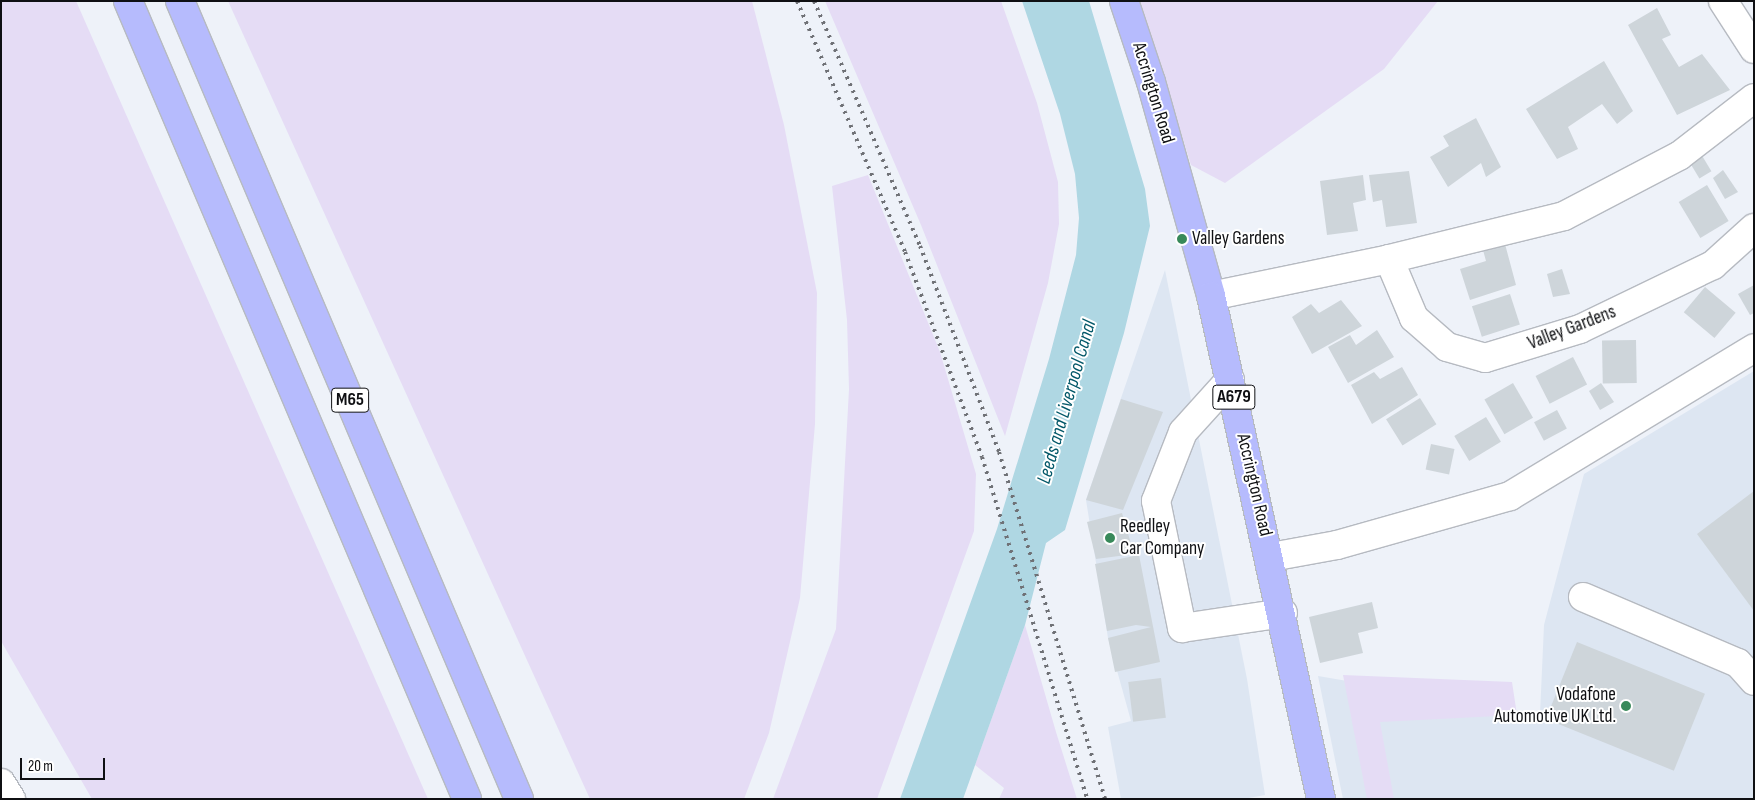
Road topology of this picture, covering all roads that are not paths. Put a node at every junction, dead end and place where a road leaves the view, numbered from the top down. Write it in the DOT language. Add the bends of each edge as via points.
graph roads {
  1 [pos="128,1"];
  2 [pos="180,1"];
  3 [pos="1124,1"];
  4 [pos="1723,1"];
  5 [pos="1754,49"];
  6 [pos="1754,98"];
  7 [pos="1754,228"];
  8 [pos="1389,259"];
  9 [pos="1212,296"];
  10 [pos="1754,348"];
  11 [pos="1230,380"];
  12 [pos="1271,556"];
  13 [pos="1583,597"];
  14 [pos="1283,613"];
  15 [pos="1754,681"];
  16 [pos="1,783"];
  17 [pos="11,799"];
  18 [pos="467,799"];
  19 [pos="519,799"];
  20 [pos="1321,799"];
  1 -- 18 [label="highway, M65"];
  2 -- 19 [label="highway, M65"];
  3 -- 9 [label="highway, Accrington Road / A679" via="1151,82"];
  4 -- 5 [label="street"];
  6 -- 8 [label="street" via="1679,156 1564,216"];
  7 -- 8 [label="street, Valley Gardens" via="1712,265 1580,329 1485,358 1448,347 1414,318"];
  8 -- 9 [label="street"];
  9 -- 11 [label="highway, Accrington Road / A679"];
  10 -- 12 [label="street" via="1510,496 1337,545"];
  11 -- 12 [label="highway, Accrington Road / A679"];
  11 -- 14 [label="street" via="1182,432 1156,501 1182,628"];
  12 -- 14 [label="highway, Accrington Road / A679"];
  13 -- 15 [label="street" via="1738,663"];
  14 -- 20 [label="highway, Accrington Road / A679"];
  16 -- 17 [label="street"];
}
